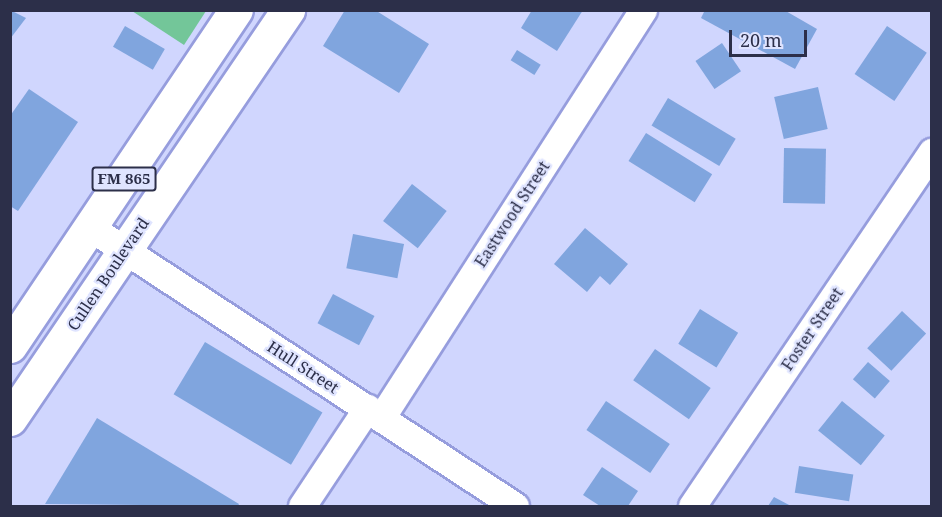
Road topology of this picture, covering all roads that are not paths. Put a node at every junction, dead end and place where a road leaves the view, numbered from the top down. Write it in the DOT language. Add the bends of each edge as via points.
graph roads {
  1 [pos="236,10"];
  2 [pos="288,10"];
  3 [pos="644,10"];
  4 [pos="932,152"];
  5 [pos="91,228"];
  6 [pos="124,252"];
  7 [pos="10,346"];
  8 [pos="19,386"];
  9 [pos="374,413"];
  10 [pos="10,419"];
  11 [pos="302,507"];
  12 [pos="514,507"];
  13 [pos="692,507"];
  1 -- 5 [label="main road, FM 865"];
  2 -- 6 [label="main road, Cullen Boulevard / FM 865"];
  3 -- 9 [label="street, Eastwood Street"];
  4 -- 13 [label="street, Foster Street"];
  5 -- 6 [label="street, Hull Street"];
  5 -- 7 [label="main road, FM 865"];
  6 -- 8 [label="main road, Cullen Boulevard / FM 865"];
  6 -- 9 [label="street, Hull Street"];
  8 -- 10 [label="main road, Cullen Boulevard / FM 865"];
  9 -- 11 [label="street, Eastwood Street"];
  9 -- 12 [label="street, Hull Street"];
}
